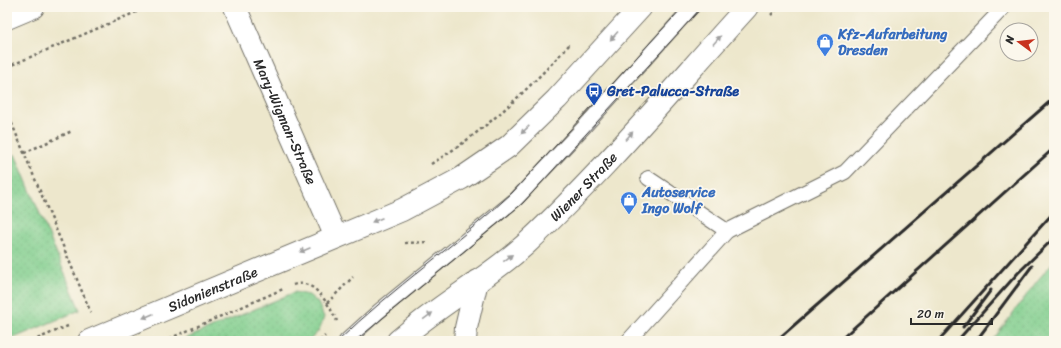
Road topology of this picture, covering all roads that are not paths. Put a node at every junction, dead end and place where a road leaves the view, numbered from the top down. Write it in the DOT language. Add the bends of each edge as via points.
graph roads {
  1 [pos="33,7"];
  2 [pos="235,7"];
  3 [pos="641,7"];
  4 [pos="692,7"];
  5 [pos="746,7"];
  6 [pos="1004,7"];
  7 [pos="7,18"];
  8 [pos="648,178"];
  9 [pos="727,231"];
  10 [pos="336,237"];
  11 [pos="477,281"];
  12 [pos="89,341"];
  13 [pos="346,341"];
  14 [pos="398,341"];
  15 [pos="465,341"];
  16 [pos="628,341"];
  1 -- 7 [label="main road"];
  2 -- 10 [label="main road, Mary-Wigman-Straße"];
  3 -- 10 [label="main road, one-way" via="557,99 509,146 462,178 413,204"];
  4 -- 13 [label="lane" via="586,126 516,199"];
  11 -- 5 [label="main road, Wiener Straße, one-way" via="524,245 558,212"];
  6 -- 9 [label="lane" via="845,172"];
  8 -- 9 [label="lane"];
  9 -- 16 [label="lane"];
  10 -- 12 [label="main road, Sidonienstraße, one-way"];
  14 -- 11 [label="main road, Wiener Straße, one-way"];
  11 -- 15 [label="main road"];
}
